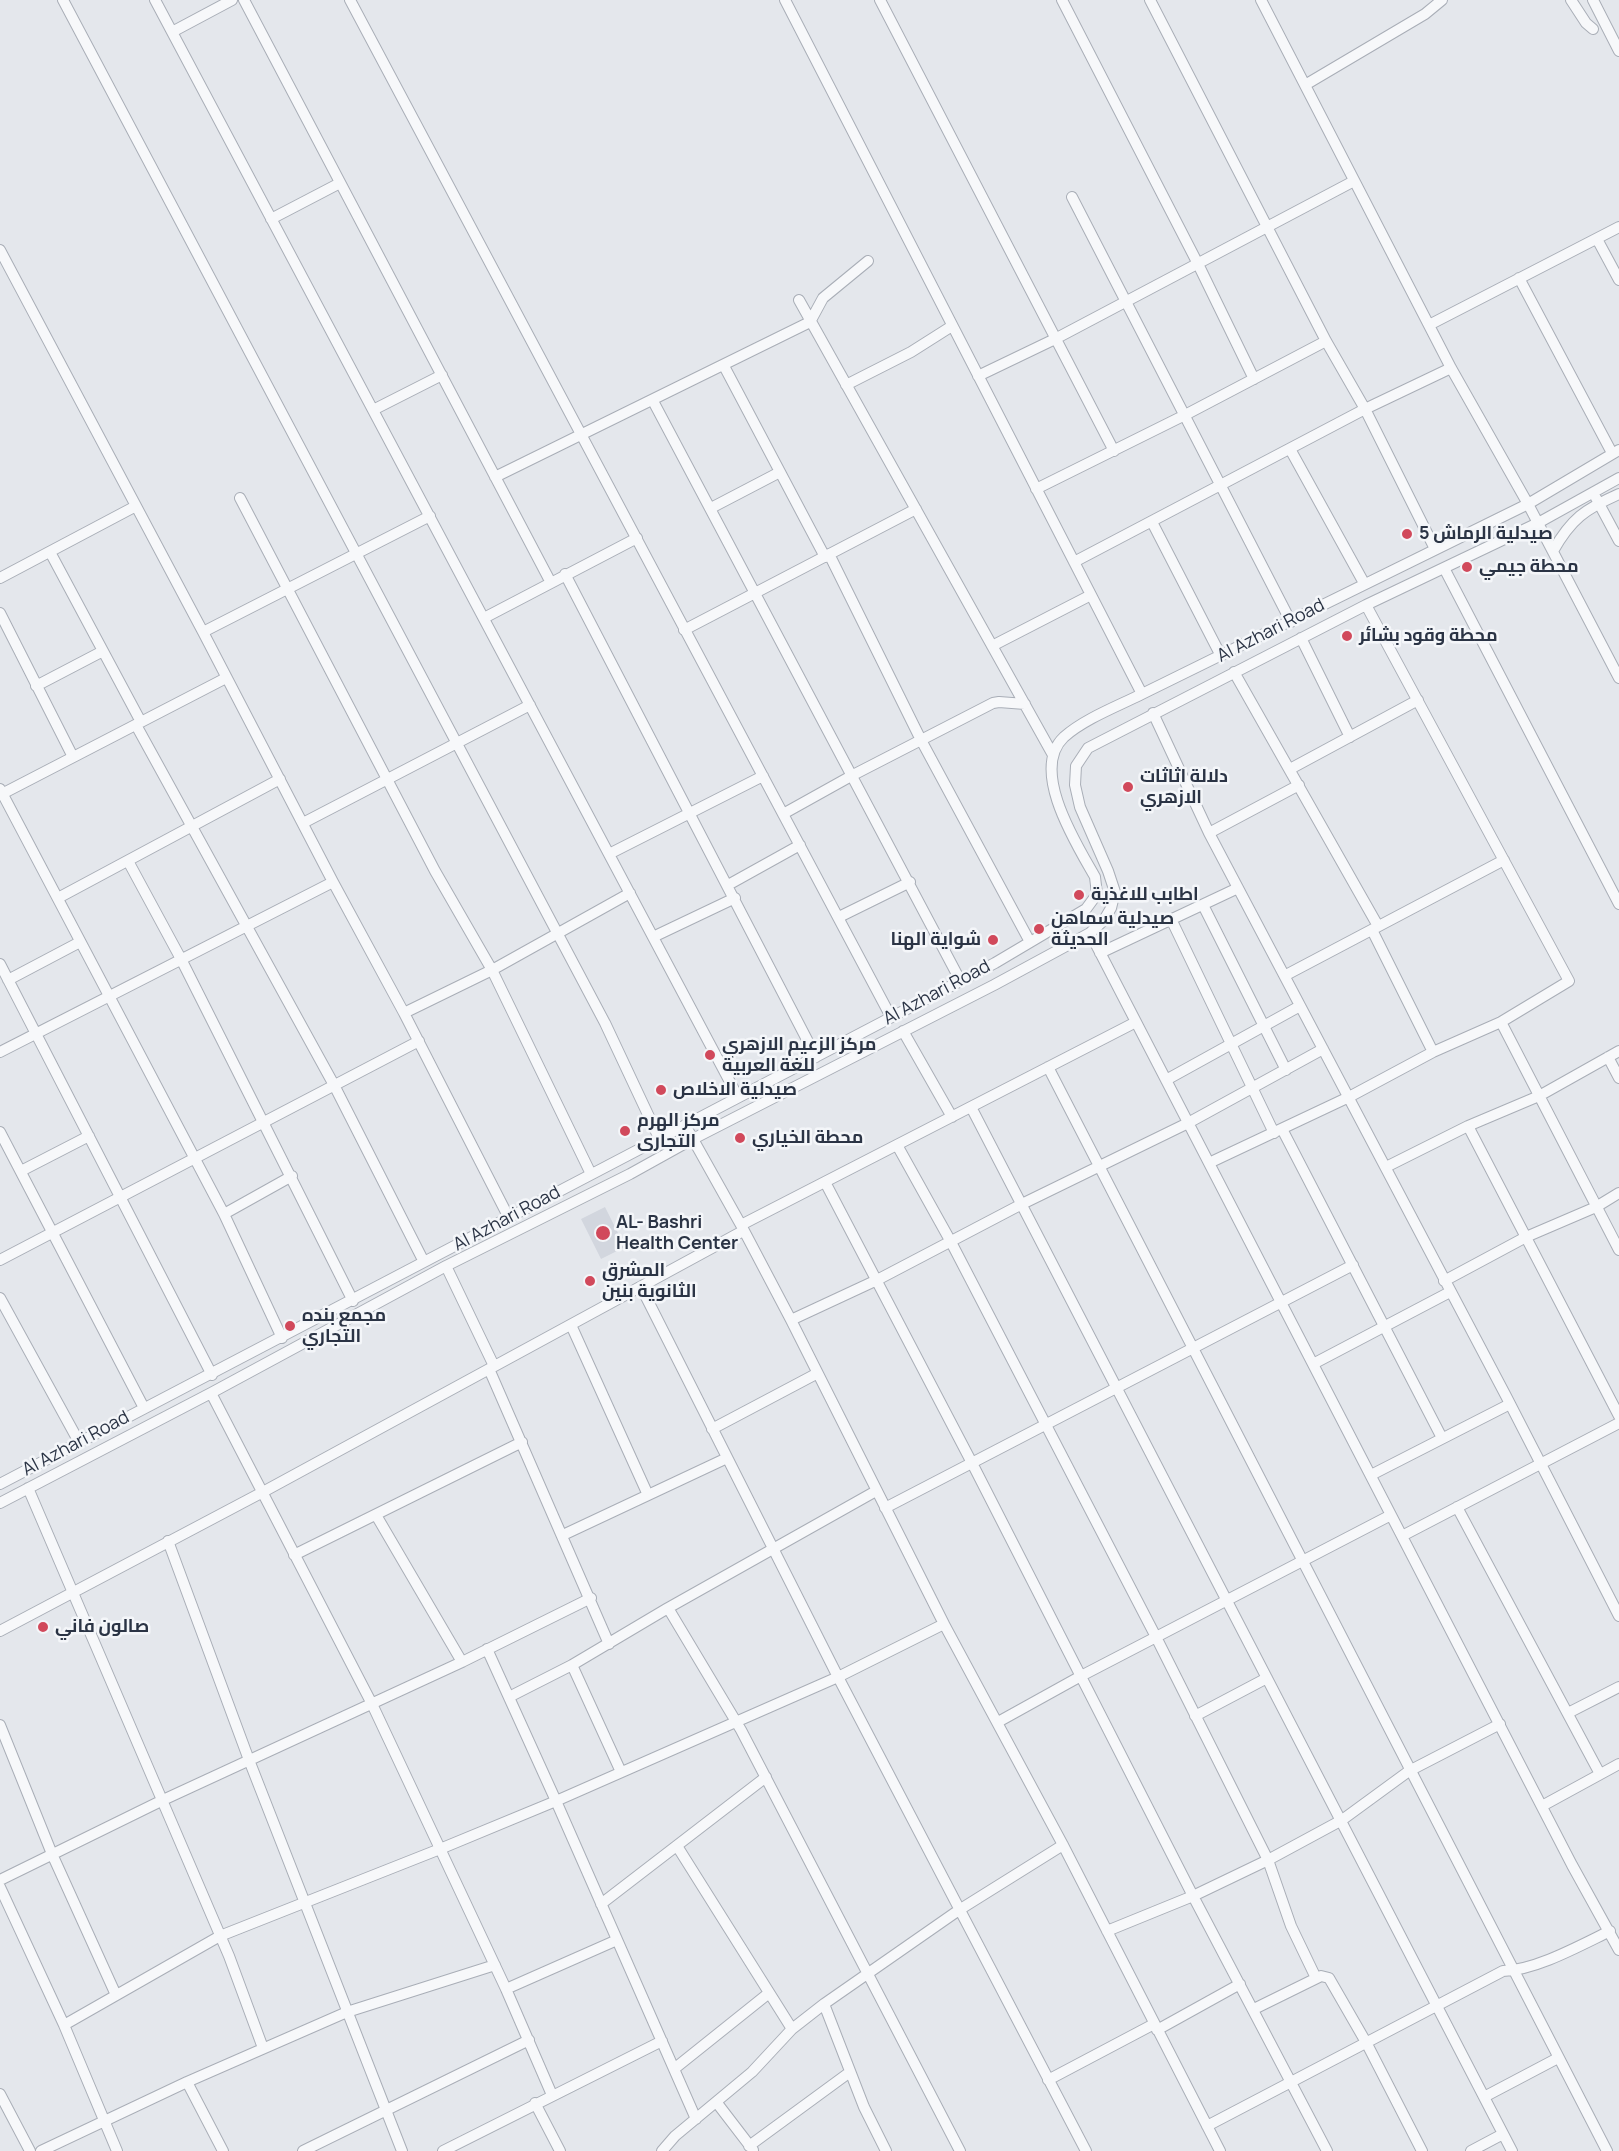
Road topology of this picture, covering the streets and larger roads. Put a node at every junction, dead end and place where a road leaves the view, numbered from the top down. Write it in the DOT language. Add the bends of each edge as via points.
graph roads {
  1 [pos="63,0"];
  2 [pos="155,0"];
  3 [pos="232,0"];
  4 [pos="244,0"];
  5 [pos="351,0"];
  6 [pos="785,0"];
  7 [pos="880,0"];
  8 [pos="1062,0"];
  9 [pos="1150,0"];
  10 [pos="1261,0"];
  11 [pos="1442,0"];
  12 [pos="1571,0"];
  13 [pos="1593,0"];
  14 [pos="1593,29"];
  15 [pos="172,33"];
  16 [pos="1619,51"];
  17 [pos="1305,85"];
  18 [pos="1354,181"];
  19 [pos="340,183"];
  20 [pos="1072,197"];
  21 [pos="272,219"];
  22 [pos="1267,227"];
  23 [pos="1619,227"];
  24 [pos="1597,239"];
  25 [pos="0,250"];
  26 [pos="868,261"];
  27 [pos="1198,264"];
  28 [pos="1519,278"];
  29 [pos="1619,280"];
  30 [pos="799,300"];
  31 [pos="1126,302"];
  32 [pos="810,322"];
  33 [pos="1430,325"];
  34 [pos="952,326"];
  35 [pos="1055,339"];
  36 [pos="1326,341"];
  37 [pos="724,366"];
  38 [pos="1451,368"];
  39 [pos="442,375"];
  40 [pos="978,376"];
  41 [pos="1254,379"];
  42 [pos="846,385"];
  43 [pos="653,401"];
  44 [pos="1365,409"];
  45 [pos="373,410"];
  46 [pos="1185,415"];
  47 [pos="582,435"];
  48 [pos="1290,449"];
  49 [pos="1114,451"];
  50 [pos="1616,452"];
  51 [pos="780,472"];
  52 [pos="495,477"];
  53 [pos="1619,478"];
  54 [pos="1221,484"];
  55 [pos="1036,489"];
  56 [pos="1619,494"];
  57 [pos="240,498"];
  58 [pos="1596,498"];
  59 [pos="1528,504"];
  60 [pos="136,506"];
  61 [pos="711,508"];
  62 [pos="916,509"];
  63 [pos="430,516"];
  64 [pos="1152,522"];
  65 [pos="1538,523"];
  66 [pos="637,538"];
  67 [pos="1619,541"];
  68 [pos="1435,549"];
  69 [pos="1553,551"];
  70 [pos="50,552"];
  71 [pos="357,555"];
  72 [pos="827,555"];
  73 [pos="1074,562"];
  74 [pos="1444,568"];
  75 [pos="566,574"];
  76 [pos="0,578"];
  77 [pos="550,581"];
  78 [pos="1364,583"];
  79 [pos="286,588"];
  80 [pos="755,593"];
  81 [pos="1091,595"];
  82 [pos="1366,605"];
  83 [pos="0,613"];
  84 [pos="484,618"];
  85 [pos="1291,622"];
  86 [pos="684,630"];
  87 [pos="203,632"];
  88 [pos="1301,638"];
  89 [pos="992,646"];
  90 [pos="103,651"];
  91 [pos="1221,656"];
  92 [pos="1234,672"];
  93 [pos="226,678"];
  94 [pos="1619,678"];
  95 [pos="36,686"];
  96 [pos="1142,694"];
  97 [pos="1418,700"];
  98 [pos="1025,704"];
  99 [pos="530,705"];
  100 [pos="1153,713"];
  101 [pos="138,723"];
  102 [pos="1350,737"];
  103 [pos="921,740"];
  104 [pos="456,742"];
  105 [pos="1053,755"];
  106 [pos="73,757"];
  107 [pos="1290,769"];
  108 [pos="853,775"];
  109 [pos="763,777"];
  110 [pos="280,779"];
  111 [pos="387,781"];
  112 [pos="1299,785"];
  113 [pos="1,793"];
  114 [pos="690,813"];
  115 [pos="783,814"];
  116 [pos="303,823"];
  117 [pos="192,827"];
  118 [pos="1209,833"];
  119 [pos="800,845"];
  120 [pos="609,854"];
  121 [pos="1504,860"];
  122 [pos="128,861"];
  123 [pos="333,882"];
  124 [pos="910,882"];
  125 [pos="728,885"];
  126 [pos="1238,888"];
  127 [pos="630,893"];
  128 [pos="58,898"];
  129 [pos="735,898"];
  130 [pos="1619,904"];
  131 [pos="1203,905"];
  132 [pos="839,918"];
  133 [pos="1171,919"];
  134 [pos="246,926"];
  135 [pos="1375,928"];
  136 [pos="1090,933"];
  137 [pos="558,934"];
  138 [pos="653,937"];
  139 [pos="80,942"];
  140 [pos="1030,942"];
  141 [pos="1100,953"];
  142 [pos="181,959"];
  143 [pos="0,964"];
  144 [pos="492,970"];
  145 [pos="1286,975"];
  146 [pos="8,980"];
  147 [pos="960,980"];
  148 [pos="109,996"];
  149 [pos="1300,1006"];
  150 [pos="404,1013"];
  151 [pos="891,1017"];
  152 [pos="1136,1022"];
  153 [pos="1501,1022"];
  154 [pos="1263,1026"];
  155 [pos="903,1031"];
  156 [pos="36,1034"];
  157 [pos="419,1041"];
  158 [pos="1232,1044"];
  159 [pos="1323,1050"];
  160 [pos="1619,1051"];
  161 [pos="0,1052"];
  162 [pos="1433,1052"];
  163 [pos="816,1057"];
  164 [pos="1608,1057"];
  165 [pos="1048,1067"];
  166 [pos="1286,1070"];
  167 [pos="1619,1078"];
  168 [pos="1166,1080"];
  169 [pos="334,1086"];
  170 [pos="1253,1088"];
  171 [pos="1539,1096"];
  172 [pos="1349,1097"];
  173 [pos="738,1098"];
  174 [pos="971,1107"];
  175 [pos="952,1117"];
  176 [pos="263,1122"];
  177 [pos="1188,1123"];
  178 [pos="685,1125"];
  179 [pos="1468,1126"];
  180 [pos="1278,1131"];
  181 [pos="0,1132"];
  182 [pos="89,1136"];
  183 [pos="658,1138"];
  184 [pos="693,1139"];
  185 [pos="897,1145"];
  186 [pos="194,1158"];
  187 [pos="1209,1163"];
  188 [pos="1099,1166"];
  189 [pos="1386,1167"];
  190 [pos="21,1171"];
  191 [pos="591,1174"];
  192 [pos="292,1176"];
  193 [pos="825,1182"];
  194 [pos="1619,1193"];
  195 [pos="121,1197"];
  196 [pos="1022,1204"];
  197 [pos="1596,1207"];
  198 [pos="224,1214"];
  199 [pos="509,1218"];
  200 [pos="742,1228"];
  201 [pos="54,1232"];
  202 [pos="1526,1237"];
  203 [pos="951,1242"];
  204 [pos="1619,1250"];
  205 [pos="0,1260"];
  206 [pos="424,1262"];
  207 [pos="1353,1265"];
  208 [pos="446,1266"];
  209 [pos="877,1280"];
  210 [pos="1444,1281"];
  211 [pos="640,1287"];
  212 [pos="1450,1292"];
  213 [pos="0,1298"];
  214 [pos="353,1300"];
  215 [pos="1281,1303"];
  216 [pos="791,1320"];
  217 [pos="570,1325"];
  218 [pos="1384,1326"];
  219 [pos="282,1338"];
  220 [pos="1192,1349"];
  221 [pos="1313,1364"];
  222 [pos="492,1368"];
  223 [pos="816,1374"];
  224 [pos="212,1375"];
  225 [pos="1117,1387"];
  226 [pos="211,1393"];
  227 [pos="1510,1404"];
  228 [pos="144,1408"];
  229 [pos="1619,1416"];
  230 [pos="1619,1423"];
  231 [pos="1046,1425"];
  232 [pos="712,1429"];
  233 [pos="1442,1438"];
  234 [pos="79,1442"];
  235 [pos="522,1442"];
  236 [pos="727,1458"];
  237 [pos="972,1463"];
  238 [pos="1540,1464"];
  239 [pos="0,1469"];
  240 [pos="1371,1475"];
  241 [pos="3,1483"];
  242 [pos="28,1488"];
  243 [pos="876,1491"];
  244 [pos="261,1493"];
  245 [pos="648,1495"];
  246 [pos="0,1503"];
  247 [pos="1457,1507"];
  248 [pos="885,1508"];
  249 [pos="376,1515"];
  250 [pos="1391,1515"];
  251 [pos="563,1535"];
  252 [pos="1402,1536"];
  253 [pos="168,1541"];
  254 [pos="772,1548"];
  255 [pos="294,1556"];
  256 [pos="1302,1562"];
  257 [pos="74,1592"];
  258 [pos="591,1598"];
  259 [pos="1227,1600"];
  260 [pos="668,1608"];
  261 [pos="1619,1616"];
  262 [pos="944,1624"];
  263 [pos="0,1631"];
  264 [pos="1156,1637"];
  265 [pos="609,1644"];
  266 [pos="487,1649"];
  267 [pos="462,1662"];
  268 [pos="573,1665"];
  269 [pos="1081,1676"];
  270 [pos="838,1677"];
  271 [pos="1267,1678"];
  272 [pos="1619,1687"];
  273 [pos="509,1697"];
  274 [pos="372,1704"];
  275 [pos="1568,1713"];
  276 [pos="1195,1716"];
  277 [pos="998,1722"];
  278 [pos="737,1723"];
  279 [pos="1500,1724"];
  280 [pos="0,1725"];
  281 [pos="249,1760"];
  282 [pos="1619,1764"];
  283 [pos="621,1772"];
  284 [pos="1409,1772"];
  285 [pos="1600,1774"];
  286 [pos="766,1778"];
  287 [pos="163,1800"];
  288 [pos="556,1801"];
  289 [pos="1542,1806"];
  290 [pos="1342,1820"];
  291 [pos="1063,1845"];
  292 [pos="677,1846"];
  293 [pos="440,1849"];
  294 [pos="52,1854"];
  295 [pos="1268,1860"];
  296 [pos="0,1880"];
  297 [pos="0,1887"];
  298 [pos="1193,1896"];
  299 [pos="305,1903"];
  300 [pos="601,1904"];
  301 [pos="959,1910"];
  302 [pos="1107,1931"];
  303 [pos="1610,1931"];
  304 [pos="220,1936"];
  305 [pos="617,1940"];
  306 [pos="1619,1950"];
  307 [pos="495,1965"];
  308 [pos="1514,1971"];
  309 [pos="868,1972"];
  310 [pos="1316,1978"];
  311 [pos="1240,1984"];
  312 [pos="506,1989"];
  313 [pos="770,1993"];
  314 [pos="116,1995"];
  315 [pos="824,2004"];
  316 [pos="1437,2007"];
  317 [pos="1254,2009"];
  318 [pos="347,2013"];
  319 [pos="64,2025"];
  320 [pos="1156,2027"];
  321 [pos="792,2029"];
  322 [pos="529,2040"];
  323 [pos="662,2041"];
  324 [pos="1367,2044"];
  325 [pos="264,2048"];
  326 [pos="1558,2058"];
  327 [pos="674,2069"];
  328 [pos="850,2072"];
  329 [pos="1048,2080"];
  330 [pos="187,2082"];
  331 [pos="1292,2082"];
  332 [pos="0,2094"];
  333 [pos="552,2095"];
  334 [pos="1484,2097"];
  335 [pos="535,2103"];
  336 [pos="717,2103"];
  337 [pos="385,2109"];
  338 [pos="696,2119"];
  339 [pos="106,2121"];
  340 [pos="1207,2126"];
  341 [pos="1503,2134"];
  342 [pos="751,2149"];
  343 [pos="30,2151"];
  344 [pos="41,2151"];
  345 [pos="117,2151"];
  346 [pos="223,2151"];
  347 [pos="303,2151"];
  348 [pos="402,2151"];
  349 [pos="443,2151"];
  350 [pos="560,2151"];
  351 [pos="662,2151"];
  352 [pos="886,2151"];
  353 [pos="960,2151"];
  354 [pos="1086,2151"];
  355 [pos="1220,2151"];
  356 [pos="1328,2151"];
  357 [pos="1422,2151"];
  358 [pos="1471,2151"];
  359 [pos="1512,2151"];
  360 [pos="1606,2151"];
  1 -- 71 [label="street"];
  2 -- 15 [label="street"];
  3 -- 15 [label="street"];
  4 -- 19 [label="street"];
  5 -- 47 [label="street"];
  6 -- 34 [label="street"];
  7 -- 35 [label="street"];
  8 -- 27 [label="street"];
  9 -- 22 [label="street"];
  10 -- 17 [label="street"];
  11 -- 17 [label="street"];
  12 -- 14 [label="street"];
  13 -- 16 [label="street"];
  15 -- 21 [label="street"];
  17 -- 18 [label="street"];
  18 -- 22 [label="street"];
  18 -- 33 [label="street"];
  19 -- 21 [label="street"];
  19 -- 39 [label="street"];
  20 -- 31 [label="street"];
  21 -- 45 [label="street"];
  22 -- 27 [label="street"];
  22 -- 36 [label="street"];
  23 -- 24 [label="street"];
  24 -- 28 [label="street"];
  24 -- 29 [label="street"];
  25 -- 60 [label="street"];
  26 -- 32 [label="street" via="823,298"];
  27 -- 31 [label="street"];
  27 -- 41 [label="street"];
  28 -- 33 [label="street"];
  28 -- 50 [label="street"];
  30 -- 32 [label="street"];
  31 -- 35 [label="street"];
  31 -- 46 [label="street"];
  32 -- 37 [label="street"];
  32 -- 42 [label="street"];
  33 -- 38 [label="street"];
  34 -- 40 [label="street"];
  34 -- 42 [label="street"];
  35 -- 40 [label="street"];
  35 -- 49 [label="street"];
  36 -- 41 [label="street"];
  36 -- 44 [label="street"];
  37 -- 43 [label="street"];
  37 -- 51 [label="street"];
  38 -- 44 [label="street"];
  38 -- 59 [label="street"];
  39 -- 45 [label="street"];
  39 -- 52 [label="street"];
  40 -- 55 [label="street"];
  41 -- 46 [label="street"];
  42 -- 62 [label="street"];
  43 -- 47 [label="street"];
  43 -- 61 [label="street"];
  44 -- 48 [label="street"];
  44 -- 68 [label="street"];
  45 -- 63 [label="street"];
  46 -- 49 [label="street"];
  46 -- 54 [label="street"];
  47 -- 52 [label="street"];
  47 -- 66 [label="street"];
  48 -- 54 [label="street"];
  48 -- 78 [label="street"];
  49 -- 55 [label="street"];
  50 -- 59 [label="street, Al Azhari Road"];
  51 -- 61 [label="street"];
  51 -- 72 [label="street"];
  52 -- 77 [label="street"];
  53 -- 58 [label="street, Al Azhari Road"];
  54 -- 64 [label="street"];
  54 -- 85 [label="street"];
  55 -- 73 [label="street"];
  56 -- 58 [label="street"];
  57 -- 79 [label="street"];
  58 -- 65 [label="street, Al Azhari Road"];
  58 -- 67 [label="street"];
  58 -- 69 [label="street" via="1571,523"];
  59 -- 65 [label="street"];
  59 -- 68 [label="street, Al Azhari Road"];
  60 -- 70 [label="street"];
  60 -- 87 [label="street"];
  61 -- 80 [label="street"];
  62 -- 72 [label="street"];
  62 -- 89 [label="street"];
  63 -- 71 [label="street"];
  63 -- 84 [label="street"];
  64 -- 73 [label="street"];
  64 -- 91 [label="street"];
  65 -- 69 [label="street"];
  65 -- 74 [label="street, Al Azhari Road"];
  66 -- 75 [label="street"];
  66 -- 86 [label="street"];
  68 -- 78 [label="street, Al Azhari Road"];
  69 -- 94 [label="street"];
  70 -- 76 [label="street"];
  70 -- 90 [label="street"];
  71 -- 79 [label="street"];
  71 -- 104 [label="street"];
  72 -- 80 [label="street"];
  72 -- 103 [label="street"];
  73 -- 81 [label="street"];
  74 -- 82 [label="street, Al Azhari Road"];
  74 -- 130 [label="street"];
  75 -- 77 [label="street"];
  75 -- 114 [label="street"];
  77 -- 84 [label="street"];
  78 -- 85 [label="street, Al Azhari Road"];
  79 -- 87 [label="street"];
  79 -- 111 [label="street"];
  80 -- 86 [label="street"];
  80 -- 108 [label="street"];
  81 -- 89 [label="street"];
  81 -- 96 [label="street"];
  82 -- 88 [label="street, Al Azhari Road"];
  82 -- 97 [label="street"];
  83 -- 95 [label="street"];
  84 -- 99 [label="street"];
  85 -- 91 [label="street, Al Azhari Road"];
  86 -- 109 [label="street"];
  87 -- 93 [label="street"];
  88 -- 92 [label="street, Al Azhari Road"];
  88 -- 102 [label="street"];
  89 -- 98 [label="street"];
  90 -- 95 [label="street"];
  90 -- 101 [label="street"];
  91 -- 96 [label="street, Al Azhari Road"];
  92 -- 100 [label="street, Al Azhari Road"];
  92 -- 107 [label="street"];
  93 -- 101 [label="street"];
  93 -- 110 [label="street"];
  95 -- 106 [label="street"];
  96 -- 105 [label="street, Al Azhari Road" via="1073,730"];
  97 -- 102 [label="street"];
  97 -- 121 [label="street"];
  98 -- 103 [label="street" via="993,704"];
  98 -- 105 [label="street"];
  99 -- 104 [label="street"];
  99 -- 120 [label="street"];
  100 -- 118 [label="street"];
  100 -- 136 [label="street, Al Azhari Road" via="1088,748 1076,766 1080,807 1114,892 1104,920"];
  101 -- 106 [label="street"];
  101 -- 117 [label="street"];
  102 -- 107 [label="street"];
  103 -- 108 [label="street"];
  103 -- 140 [label="street"];
  104 -- 111 [label="street"];
  104 -- 137 [label="street"];
  105 -- 140 [label="street, Al Azhari Road" via="1054,795 1098,886 1091,904 1079,914"];
  106 -- 113 [label="street"];
  107 -- 112 [label="street"];
  108 -- 115 [label="street"];
  108 -- 124 [label="street"];
  109 -- 114 [label="street"];
  109 -- 115 [label="street"];
  110 -- 116 [label="street"];
  110 -- 117 [label="street"];
  111 -- 116 [label="street"];
  111 -- 144 [label="street"];
  112 -- 118 [label="street"];
  112 -- 135 [label="street"];
  113 -- 128 [label="street"];
  114 -- 120 [label="street"];
  114 -- 125 [label="street"];
  115 -- 119 [label="street"];
  116 -- 123 [label="street"];
  117 -- 122 [label="street"];
  117 -- 134 [label="street"];
  118 -- 126 [label="street"];
  119 -- 125 [label="street"];
  119 -- 132 [label="street"];
  120 -- 127 [label="street"];
  121 -- 135 [label="street"];
  121 -- 153 [label="street" via="1569,981"];
  122 -- 128 [label="street"];
  122 -- 142 [label="street"];
  123 -- 134 [label="street"];
  123 -- 150 [label="street"];
  124 -- 132 [label="street"];
  124 -- 147 [label="street"];
  125 -- 129 [label="street"];
  126 -- 131 [label="street"];
  126 -- 145 [label="street"];
  127 -- 137 [label="street"];
  127 -- 138 [label="street"];
  128 -- 139 [label="street"];
  129 -- 138 [label="street"];
  129 -- 163 [label="street"];
  131 -- 133 [label="street"];
  131 -- 154 [label="street"];
  132 -- 151 [label="street"];
  133 -- 141 [label="street"];
  133 -- 158 [label="street"];
  134 -- 142 [label="street"];
  134 -- 169 [label="street"];
  135 -- 145 [label="street"];
  135 -- 162 [label="street"];
  136 -- 141 [label="street"];
  136 -- 155 [label="street, Al Azhari Road"];
  137 -- 144 [label="street"];
  137 -- 183 [label="street"];
  138 -- 173 [label="street"];
  139 -- 146 [label="street"];
  139 -- 148 [label="street"];
  140 -- 147 [label="street, Al Azhari Road"];
  141 -- 152 [label="street"];
  142 -- 148 [label="street"];
  142 -- 176 [label="street"];
  143 -- 146 [label="street"];
  144 -- 150 [label="street"];
  144 -- 191 [label="street"];
  145 -- 149 [label="street"];
  146 -- 156 [label="street"];
  147 -- 151 [label="street, Al Azhari Road"];
  148 -- 156 [label="street"];
  148 -- 186 [label="street"];
  149 -- 154 [label="street"];
  149 -- 159 [label="street"];
  150 -- 157 [label="street"];
  151 -- 163 [label="street, Al Azhari Road"];
  152 -- 165 [label="street"];
  152 -- 168 [label="street"];
  153 -- 162 [label="street"];
  153 -- 171 [label="street"];
  154 -- 158 [label="street"];
  154 -- 166 [label="street"];
  155 -- 175 [label="street"];
  155 -- 184 [label="street, Al Azhari Road"];
  156 -- 161 [label="street"];
  156 -- 182 [label="street"];
  157 -- 169 [label="street"];
  157 -- 199 [label="street"];
  158 -- 168 [label="street"];
  158 -- 170 [label="street"];
  159 -- 166 [label="street"];
  159 -- 172 [label="street"];
  160 -- 164 [label="street"];
  162 -- 172 [label="street"];
  163 -- 173 [label="street, Al Azhari Road"];
  164 -- 167 [label="street"];
  164 -- 171 [label="street"];
  165 -- 174 [label="street"];
  165 -- 188 [label="street"];
  166 -- 170 [label="street"];
  168 -- 177 [label="street"];
  169 -- 176 [label="street"];
  169 -- 206 [label="street"];
  170 -- 177 [label="street"];
  170 -- 180 [label="street"];
  171 -- 179 [label="street"];
  171 -- 197 [label="street"];
  172 -- 180 [label="street"];
  172 -- 189 [label="street"];
  173 -- 178 [label="street, Al Azhari Road"];
  174 -- 175 [label="street"];
  174 -- 196 [label="street"];
  175 -- 185 [label="street"];
  176 -- 186 [label="street"];
  176 -- 192 [label="street"];
  177 -- 187 [label="street"];
  177 -- 188 [label="street"];
  178 -- 183 [label="street, Al Azhari Road"];
  178 -- 184 [label="street"];
  179 -- 189 [label="street"];
  179 -- 202 [label="street"];
  180 -- 187 [label="street"];
  180 -- 207 [label="street"];
  181 -- 190 [label="street"];
  182 -- 190 [label="street"];
  182 -- 195 [label="street"];
  183 -- 191 [label="street, Al Azhari Road"];
  184 -- 200 [label="street"];
  184 -- 208 [label="street, Al Azhari Road"];
  185 -- 193 [label="street"];
  185 -- 203 [label="street"];
  186 -- 195 [label="street"];
  186 -- 198 [label="street"];
  187 -- 215 [label="street"];
  188 -- 196 [label="street"];
  188 -- 220 [label="street"];
  189 -- 210 [label="street"];
  190 -- 201 [label="street"];
  191 -- 199 [label="street, Al Azhari Road"];
  192 -- 198 [label="street"];
  192 -- 214 [label="street"];
  193 -- 200 [label="street"];
  193 -- 209 [label="street"];
  194 -- 197 [label="street"];
  195 -- 201 [label="street"];
  195 -- 224 [label="street"];
  196 -- 203 [label="street"];
  196 -- 225 [label="street"];
  197 -- 202 [label="street"];
  197 -- 204 [label="street"];
  198 -- 219 [label="street"];
  199 -- 206 [label="street, Al Azhari Road"];
  200 -- 211 [label="street"];
  200 -- 216 [label="street"];
  201 -- 205 [label="street"];
  201 -- 228 [label="street"];
  202 -- 210 [label="street"];
  202 -- 229 [label="street"];
  203 -- 209 [label="street"];
  203 -- 231 [label="street"];
  206 -- 214 [label="street, Al Azhari Road"];
  207 -- 215 [label="street"];
  207 -- 218 [label="street"];
  208 -- 222 [label="street"];
  208 -- 226 [label="street, Al Azhari Road"];
  209 -- 216 [label="street"];
  209 -- 237 [label="street"];
  210 -- 212 [label="street"];
  211 -- 217 [label="street"];
  211 -- 232 [label="street"];
  212 -- 218 [label="street"];
  212 -- 227 [label="street"];
  213 -- 234 [label="street"];
  214 -- 219 [label="street, Al Azhari Road"];
  215 -- 220 [label="street"];
  215 -- 221 [label="street"];
  216 -- 223 [label="street"];
  217 -- 222 [label="street"];
  217 -- 245 [label="street"];
  218 -- 221 [label="street"];
  218 -- 233 [label="street"];
  219 -- 224 [label="street, Al Azhari Road"];
  220 -- 225 [label="street"];
  220 -- 256 [label="street"];
  221 -- 240 [label="street"];
  222 -- 235 [label="street"];
  222 -- 244 [label="street"];
  223 -- 232 [label="street"];
  223 -- 243 [label="street"];
  224 -- 228 [label="street, Al Azhari Road"];
  225 -- 231 [label="street"];
  225 -- 259 [label="street"];
  226 -- 242 [label="street, Al Azhari Road"];
  226 -- 244 [label="street"];
  227 -- 233 [label="street"];
  227 -- 238 [label="street"];
  228 -- 234 [label="street, Al Azhari Road"];
  230 -- 238 [label="street"];
  231 -- 237 [label="street"];
  231 -- 264 [label="street"];
  232 -- 236 [label="street"];
  233 -- 240 [label="street"];
  234 -- 241 [label="street, Al Azhari Road"];
  235 -- 249 [label="street"];
  235 -- 251 [label="street"];
  236 -- 245 [label="street"];
  236 -- 254 [label="street"];
  237 -- 248 [label="street"];
  237 -- 269 [label="street"];
  238 -- 247 [label="street"];
  238 -- 261 [label="street"];
  239 -- 241 [label="street"];
  240 -- 250 [label="street"];
  242 -- 246 [label="street, Al Azhari Road"];
  242 -- 257 [label="street"];
  243 -- 248 [label="street"];
  243 -- 254 [label="street"];
  244 -- 253 [label="street"];
  244 -- 255 [label="street"];
  245 -- 251 [label="street"];
  247 -- 252 [label="street"];
  247 -- 275 [label="street"];
  248 -- 262 [label="street"];
  249 -- 255 [label="street"];
  249 -- 267 [label="street"];
  250 -- 252 [label="street"];
  250 -- 256 [label="street"];
  251 -- 258 [label="street"];
  252 -- 279 [label="street"];
  253 -- 257 [label="street"];
  253 -- 281 [label="street"];
  254 -- 260 [label="street"];
  254 -- 270 [label="street"];
  255 -- 274 [label="street"];
  256 -- 259 [label="street"];
  256 -- 284 [label="street"];
  257 -- 263 [label="street"];
  257 -- 287 [label="street"];
  258 -- 265 [label="street"];
  258 -- 266 [label="street"];
  259 -- 264 [label="street"];
  259 -- 271 [label="street"];
  260 -- 265 [label="street"];
  260 -- 278 [label="street"];
  262 -- 270 [label="street"];
  262 -- 277 [label="street"];
  264 -- 269 [label="street"];
  264 -- 276 [label="street"];
  265 -- 268 [label="street"];
  266 -- 267 [label="street"];
  266 -- 273 [label="street"];
  267 -- 274 [label="street"];
  268 -- 273 [label="street"];
  268 -- 283 [label="street"];
  269 -- 277 [label="street"];
  269 -- 298 [label="street"];
  270 -- 278 [label="street"];
  270 -- 301 [label="street"];
  271 -- 276 [label="street"];
  271 -- 290 [label="street"];
  272 -- 275 [label="street"];
  273 -- 288 [label="street"];
  274 -- 281 [label="street"];
  274 -- 293 [label="street"];
  275 -- 285 [label="street"];
  276 -- 295 [label="street"];
  277 -- 291 [label="street"];
  278 -- 283 [label="street"];
  278 -- 286 [label="street"];
  279 -- 284 [label="street"];
  279 -- 289 [label="street"];
  280 -- 294 [label="street"];
  281 -- 287 [label="street"];
  281 -- 299 [label="street"];
  282 -- 285 [label="street"];
  283 -- 288 [label="street"];
  284 -- 290 [label="street"];
  284 -- 308 [label="street"];
  285 -- 289 [label="street"];
  286 -- 292 [label="street"];
  286 -- 309 [label="street"];
  287 -- 294 [label="street"];
  287 -- 304 [label="street"];
  288 -- 293 [label="street"];
  288 -- 300 [label="street"];
  289 -- 303 [label="street"];
  290 -- 295 [label="street"];
  290 -- 316 [label="street"];
  291 -- 301 [label="street"];
  291 -- 302 [label="street"];
  292 -- 300 [label="street"];
  292 -- 313 [label="street"];
  293 -- 299 [label="street"];
  293 -- 307 [label="street"];
  294 -- 296 [label="street"];
  294 -- 314 [label="street"];
  295 -- 298 [label="street"];
  295 -- 310 [label="street" via="1291,1926"];
  297 -- 319 [label="street"];
  298 -- 302 [label="street"];
  298 -- 311 [label="street"];
  299 -- 304 [label="street"];
  299 -- 318 [label="street"];
  300 -- 305 [label="street"];
  301 -- 309 [label="street"];
  301 -- 329 [label="street"];
  302 -- 320 [label="street"];
  303 -- 306 [label="street"];
  303 -- 308 [label="street"];
  304 -- 314 [label="street"];
  304 -- 325 [label="street"];
  305 -- 312 [label="street"];
  305 -- 323 [label="street"];
  307 -- 312 [label="street"];
  307 -- 318 [label="street"];
  308 -- 316 [label="street" via="1503,1971"];
  308 -- 326 [label="street"];
  309 -- 315 [label="street"];
  309 -- 353 [label="street"];
  310 -- 317 [label="street"];
  310 -- 324 [label="street" via="1329,1978"];
  311 -- 317 [label="street"];
  311 -- 320 [label="street"];
  312 -- 322 [label="street"];
  313 -- 321 [label="street"];
  313 -- 327 [label="street"];
  314 -- 319 [label="street"];
  315 -- 321 [label="street"];
  315 -- 328 [label="street"];
  316 -- 324 [label="street"];
  316 -- 334 [label="street"];
  317 -- 331 [label="street"];
  318 -- 325 [label="street"];
  318 -- 337 [label="street"];
  319 -- 339 [label="street"];
  320 -- 329 [label="street"];
  320 -- 340 [label="street"];
  321 -- 336 [label="street"];
  322 -- 333 [label="street"];
  322 -- 337 [label="street"];
  323 -- 327 [label="street"];
  323 -- 333 [label="street"];
  324 -- 331 [label="street"];
  324 -- 357 [label="street"];
  325 -- 330 [label="street"];
  326 -- 334 [label="street"];
  326 -- 360 [label="street"];
  327 -- 338 [label="street"];
  328 -- 342 [label="street"];
  328 -- 352 [label="street"];
  329 -- 354 [label="street"];
  330 -- 339 [label="street"];
  330 -- 346 [label="street"];
  331 -- 340 [label="street"];
  331 -- 356 [label="street"];
  332 -- 343 [label="street"];
  333 -- 335 [label="street"];
  334 -- 341 [label="street"];
  335 -- 349 [label="street"];
  335 -- 350 [label="street"];
  336 -- 338 [label="street"];
  336 -- 342 [label="street"];
  337 -- 347 [label="street"];
  337 -- 348 [label="street"];
  338 -- 351 [label="street"];
  339 -- 344 [label="street"];
  339 -- 345 [label="street"];
  340 -- 355 [label="street"];
  341 -- 358 [label="street"];
  341 -- 359 [label="street"];
}
